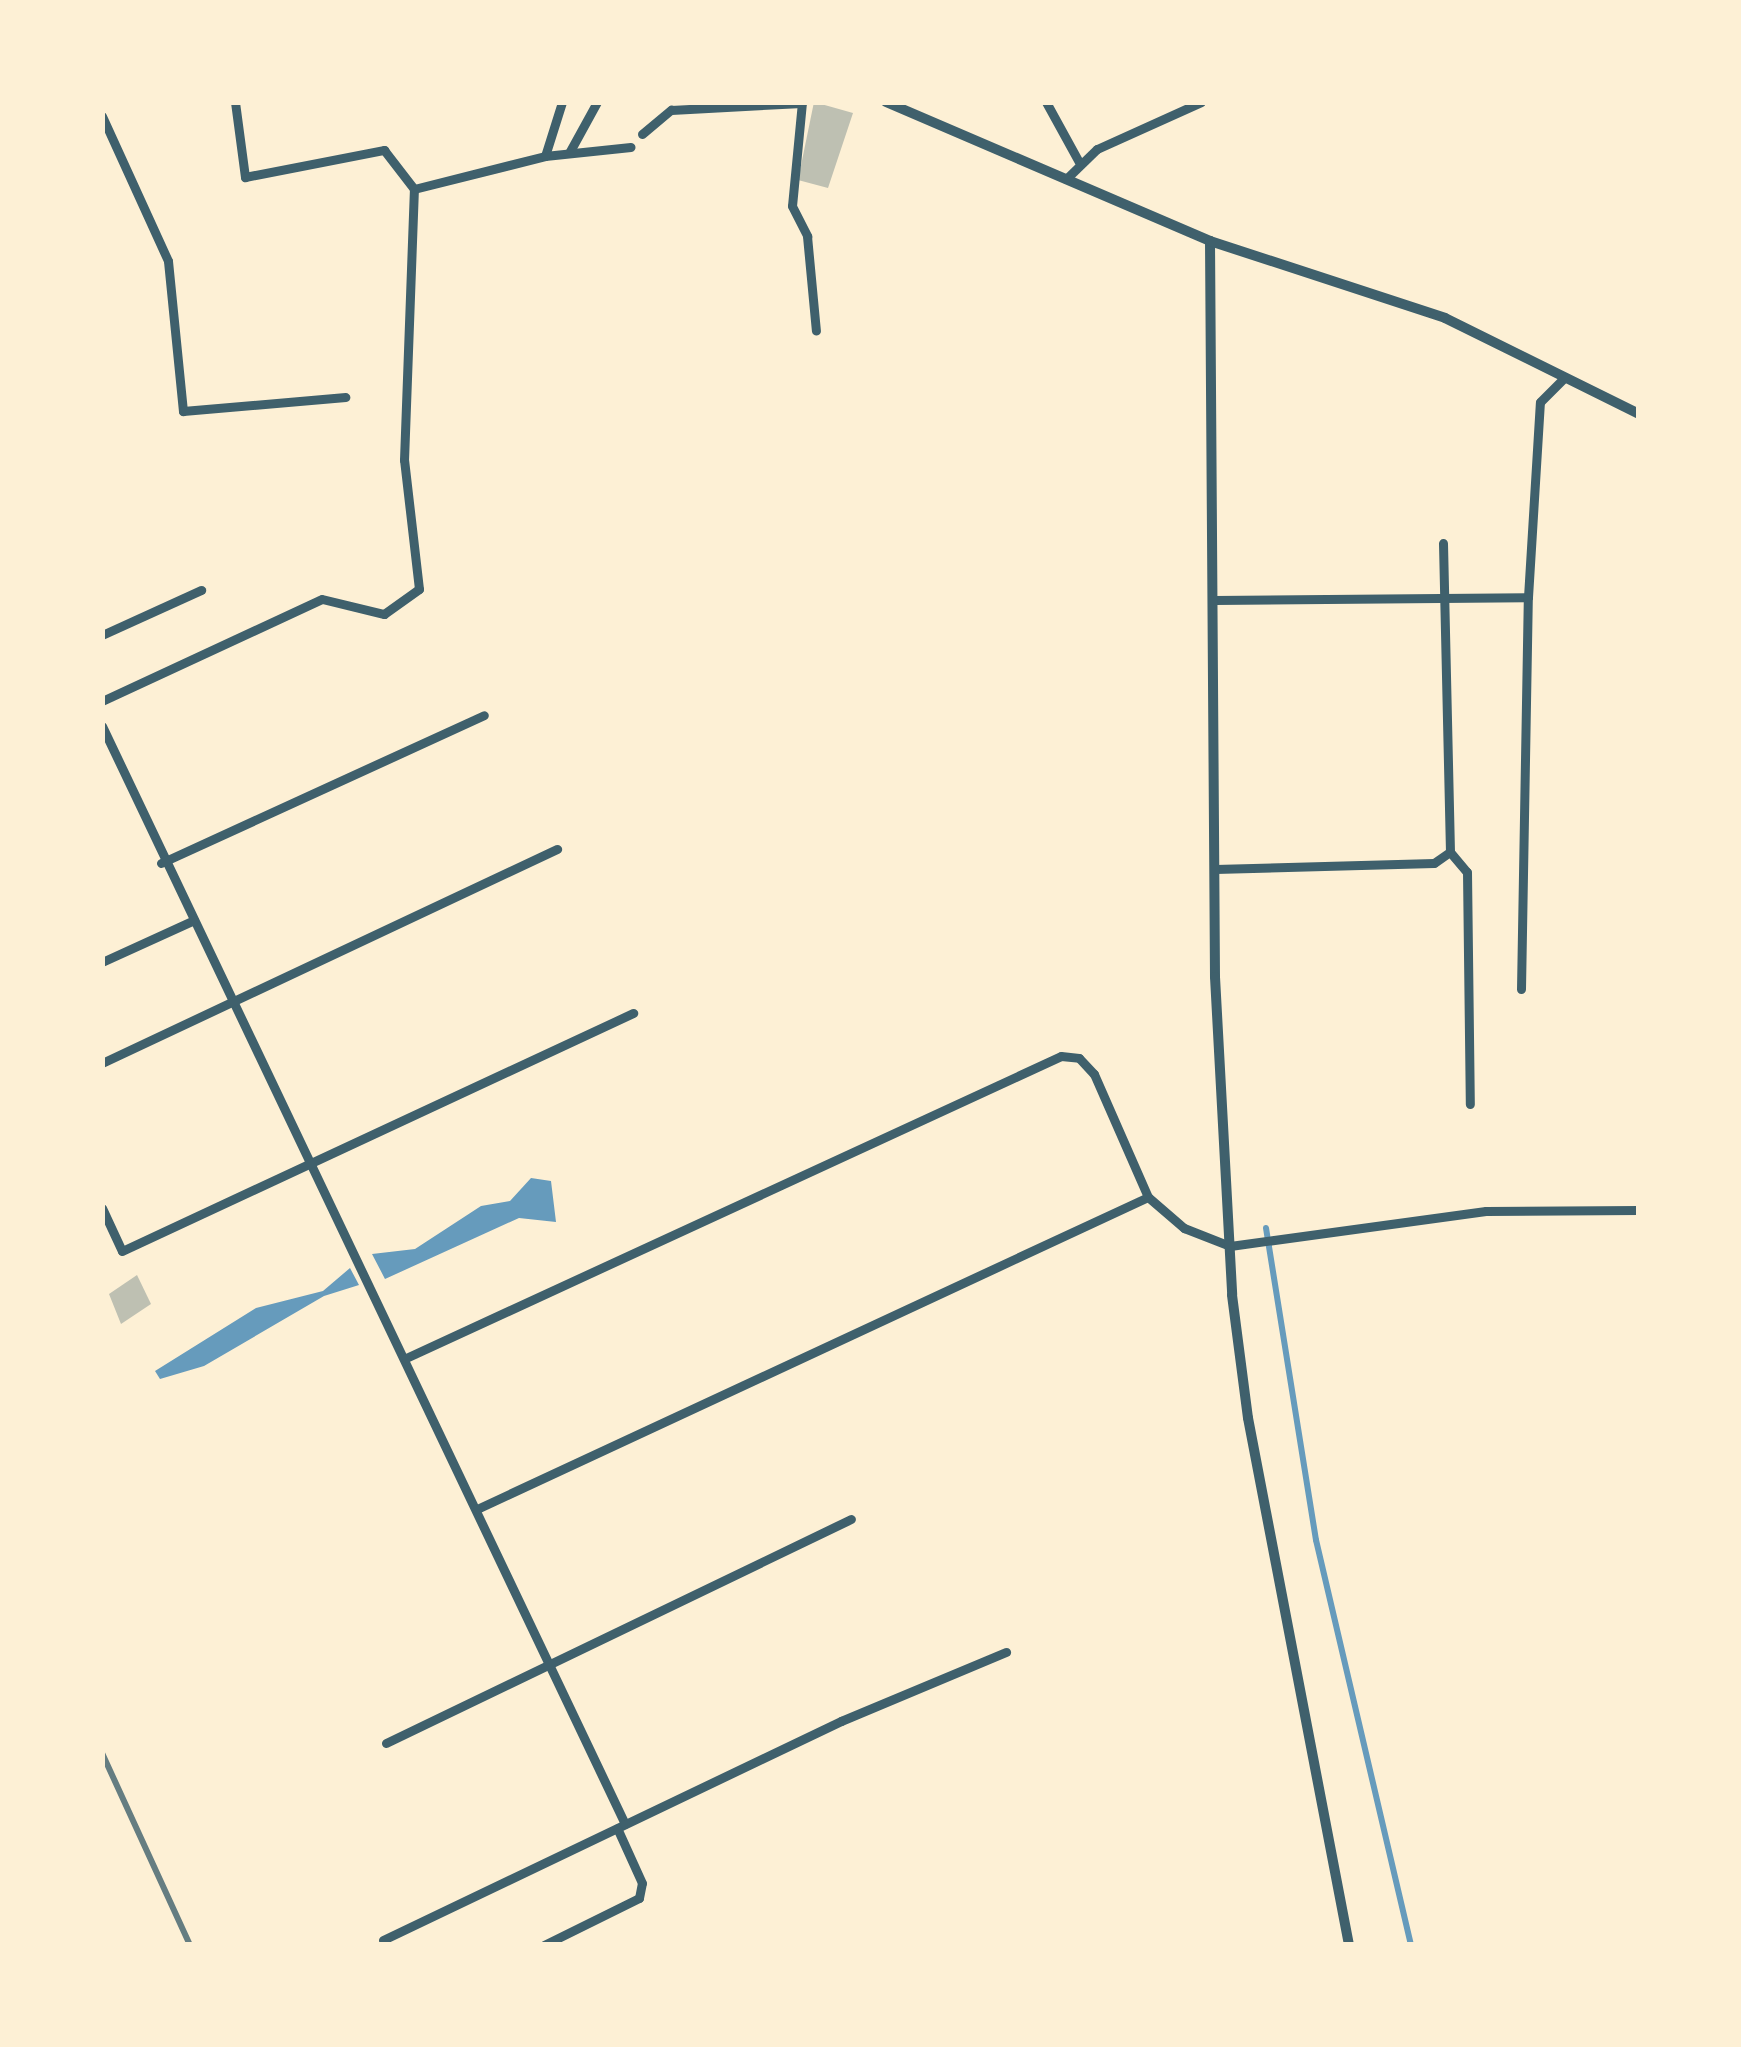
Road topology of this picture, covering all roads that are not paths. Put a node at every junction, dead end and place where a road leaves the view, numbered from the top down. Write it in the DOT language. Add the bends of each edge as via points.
graph roads {
  1 [pos="235,102"];
  2 [pos="562,102"];
  3 [pos="597,102"];
  4 [pos="886,102"];
  5 [pos="1046,102"];
  6 [pos="1201,102"];
  7 [pos="802,103"];
  8 [pos="102,116"];
  9 [pos="642,134"];
  10 [pos="631,147"];
  11 [pos="568,153"];
  12 [pos="545,156"];
  13 [pos="1078,162"];
  14 [pos="1066,179"];
  15 [pos="414,189"];
  16 [pos="1210,241"];
  17 [pos="816,332"];
  18 [pos="1564,377"];
  19 [pos="345,397"];
  20 [pos="1639,414"];
  21 [pos="1443,543"];
  22 [pos="201,590"];
  23 [pos="1444,596"];
  24 [pos="1528,597"];
  25 [pos="1214,600"];
  26 [pos="102,635"];
  27 [pos="102,701"];
  28 [pos="484,715"];
  29 [pos="102,727"];
  30 [pos="113,752"];
  31 [pos="102,758"];
  32 [pos="557,849"];
  33 [pos="1450,852"];
  34 [pos="161,863"];
  35 [pos="1215,869"];
  36 [pos="194,920"];
  37 [pos="102,962"];
  38 [pos="1521,989"];
  39 [pos="238,1000"];
  40 [pos="633,1013"];
  41 [pos="102,1063"];
  42 [pos="1470,1104"];
  43 [pos="314,1161"];
  44 [pos="1148,1197"];
  45 [pos="102,1208"];
  46 [pos="1639,1210"];
  47 [pos="1230,1246"];
  48 [pos="406,1358"];
  49 [pos="477,1509"];
  50 [pos="851,1519"];
  51 [pos="1006,1652"];
  52 [pos="549,1662"];
  53 [pos="386,1743"];
  54 [pos="621,1826"];
  55 [pos="383,1940"];
  56 [pos="544,1945"];
  57 [pos="1349,1945"];
  1 -- 15 [label="street" via="245,177 384,151"];
  2 -- 12 [label="street"];
  3 -- 11 [label="street"];
  4 -- 14 [label="street"];
  5 -- 13 [label="street"];
  6 -- 13 [label="street" via="1165,112"];
  7 -- 9 [label="street" via="671,110"];
  7 -- 17 [label="street" via="792,206 807,236"];
  8 -- 19 [label="street" via="168,261 183,411"];
  10 -- 11 [label="street"];
  11 -- 12 [label="street"];
  12 -- 15 [label="street"];
  13 -- 14 [label="street"];
  14 -- 16 [label="street"];
  15 -- 27 [label="street" via="404,441 419,589 384,614 322,599"];
  16 -- 18 [label="street" via="1445,318"];
  16 -- 25 [label="street"];
  18 -- 20 [label="street"];
  18 -- 24 [label="street" via="1540,401"];
  21 -- 23 [label="street"];
  22 -- 26 [label="street"];
  23 -- 24 [label="street"];
  23 -- 25 [label="street"];
  23 -- 33 [label="street"];
  24 -- 38 [label="street"];
  25 -- 35 [label="street"];
  28 -- 34 [label="street"];
  29 -- 30 [label="street"];
  30 -- 31 [label="street"];
  30 -- 34 [label="street"];
  32 -- 39 [label="street"];
  33 -- 35 [label="street" via="1434,863"];
  33 -- 42 [label="street" via="1467,872"];
  34 -- 36 [label="street"];
  35 -- 47 [label="street"];
  36 -- 37 [label="street"];
  36 -- 39 [label="street"];
  39 -- 41 [label="street"];
  39 -- 43 [label="street"];
  40 -- 43 [label="street"];
  43 -- 45 [label="street" via="122,1251"];
  43 -- 48 [label="street"];
  44 -- 47 [label="street" via="1184,1228"];
  44 -- 48 [label="street" via="1094,1074 1078,1058 1060,1056"];
  44 -- 49 [label="street"];
  46 -- 47 [label="street" via="1486,1211"];
  47 -- 57 [label="street" via="1248,1418"];
  48 -- 49 [label="street"];
  49 -- 52 [label="street"];
  50 -- 52 [label="street"];
  51 -- 54 [label="street"];
  52 -- 53 [label="street"];
  52 -- 54 [label="street"];
  54 -- 55 [label="street"];
  54 -- 56 [label="street" via="642,1883 639,1898"];
}
